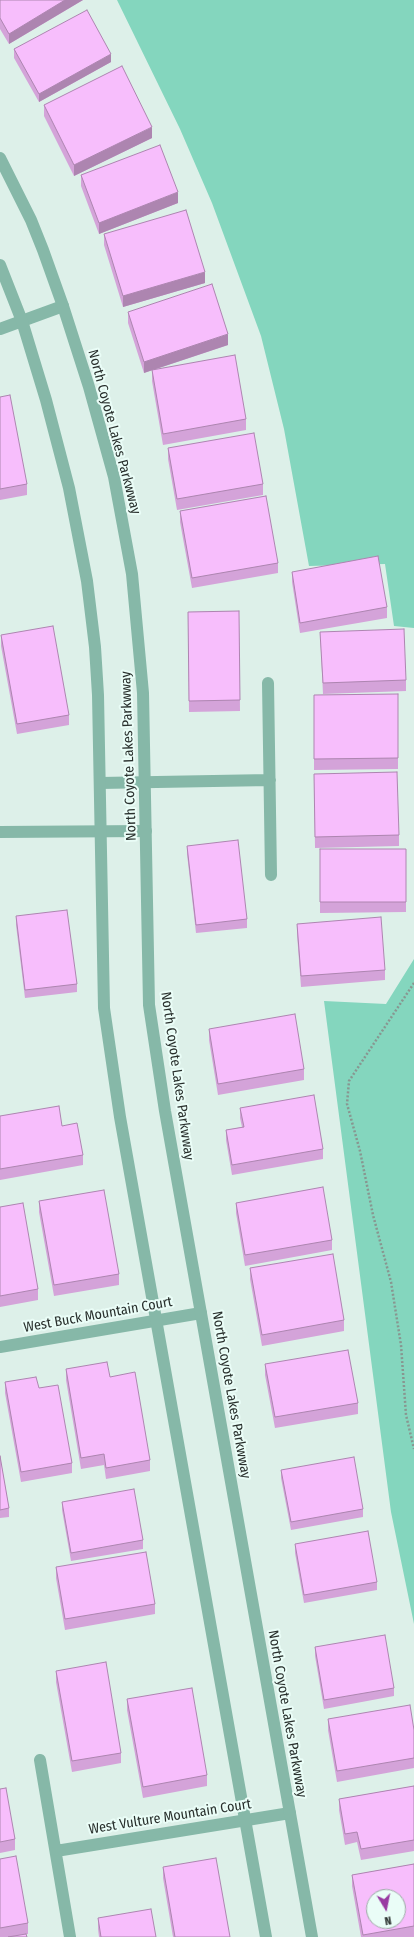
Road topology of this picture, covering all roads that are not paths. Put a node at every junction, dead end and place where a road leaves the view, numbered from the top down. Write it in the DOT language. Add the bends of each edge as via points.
graph roads {
  1 [pos="0,158"];
  2 [pos="0,265"];
  3 [pos="63,306"];
  4 [pos="22,321"];
  5 [pos="0,329"];
  6 [pos="268,683"];
  7 [pos="270,780"];
  8 [pos="100,783"];
  9 [pos="145,783"];
  10 [pos="101,831"];
  11 [pos="146,831"];
  12 [pos="0,832"];
  13 [pos="271,875"];
  14 [pos="201,1313"];
  15 [pos="156,1320"];
  16 [pos="0,1348"];
  17 [pos="40,1760"];
  18 [pos="290,1813"];
  19 [pos="245,1820"];
  20 [pos="56,1851"];
  21 [pos="70,1937"];
  22 [pos="266,1937"];
  23 [pos="312,1937"];
  1 -- 3 [label="street, North Coyote Lakes Parkwway" via="31,220"];
  2 -- 4 [label="street, North Coyote Lakes Parkwway"];
  3 -- 4 [label="street"];
  3 -- 9 [label="street, North Coyote Lakes Parkwway" via="90,387 114,477 132,574 143,693"];
  4 -- 5 [label="street"];
  4 -- 8 [label="street, North Coyote Lakes Parkwway" via="69,488 86,573 96,663"];
  6 -- 7 [label="street"];
  7 -- 9 [label="street"];
  7 -- 13 [label="street"];
  8 -- 9 [label="street"];
  8 -- 10 [label="street, North Coyote Lakes Parkwway"];
  9 -- 11 [label="street, North Coyote Lakes Parkwway"];
  10 -- 11 [label="street"];
  10 -- 12 [label="street"];
  10 -- 15 [label="street, North Coyote Lakes Parkwway" via="104,1008 120,1118"];
  11 -- 14 [label="street, North Coyote Lakes Parkwway" via="149,1005"];
  14 -- 15 [label="street, West Buck Mountain Court"];
  14 -- 18 [label="street, North Coyote Lakes Parkwway"];
  15 -- 16 [label="street, West Buck Mountain Court"];
  15 -- 19 [label="street, North Coyote Lakes Parkwway"];
  17 -- 20 [label="street"];
  18 -- 19 [label="street, West Vulture Mountain Court"];
  18 -- 23 [label="street, North Coyote Lakes Parkwway"];
  19 -- 20 [label="street, West Vulture Mountain Court"];
  19 -- 22 [label="street, North Coyote Lakes Parkwway"];
  20 -- 21 [label="street"];
}
